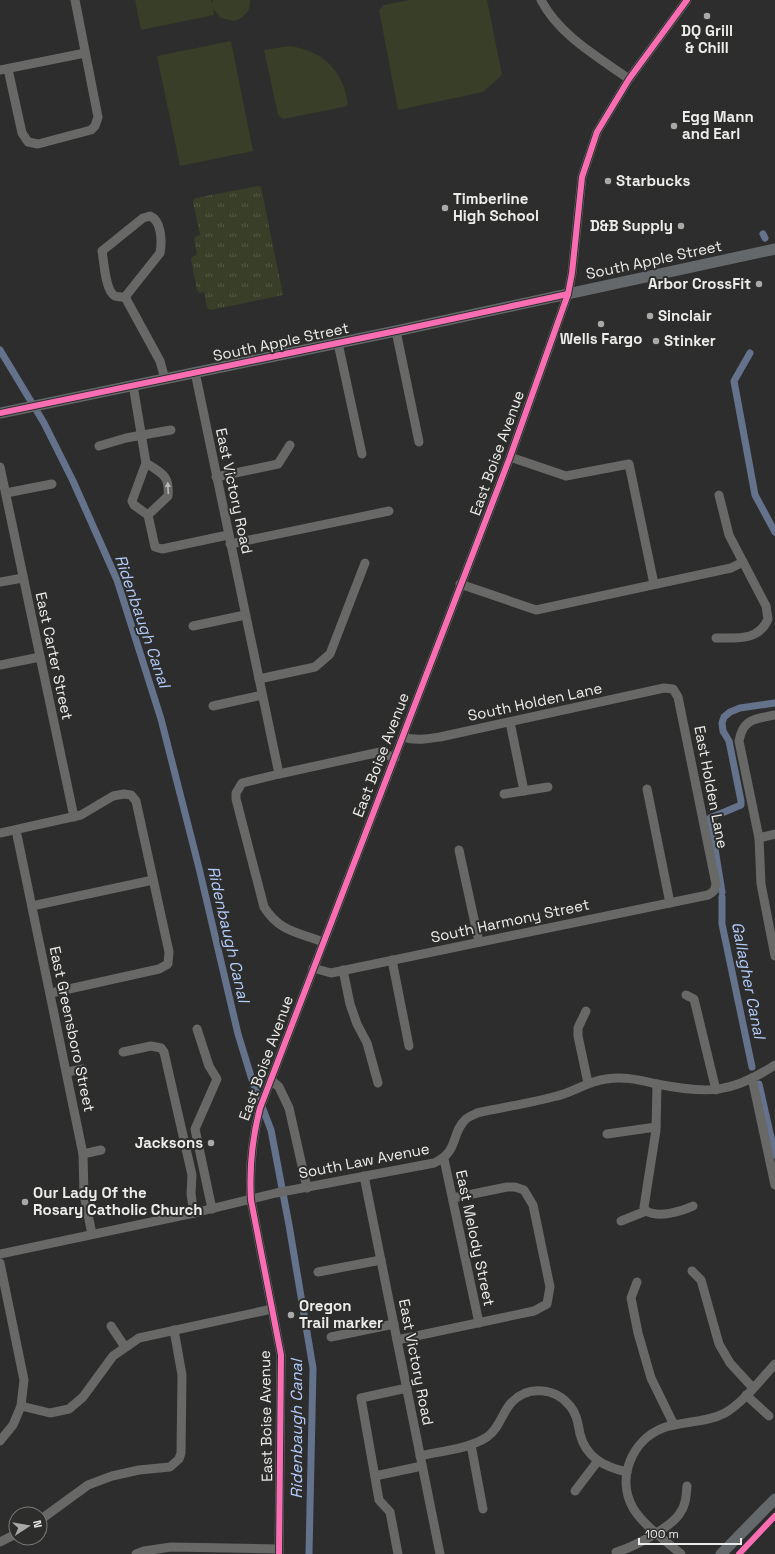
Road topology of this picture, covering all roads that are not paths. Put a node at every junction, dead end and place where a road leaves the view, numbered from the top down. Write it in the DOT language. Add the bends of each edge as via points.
graph roads {
  1 [pos="75,0"];
  2 [pos="541,0"];
  3 [pos="686,0"];
  4 [pos="85,53"];
  5 [pos="4,69"];
  6 [pos="629,78"];
  7 [pos="775,249"];
  8 [pos="568,294"];
  9 [pos="125,297"];
  10 [pos="396,331"];
  11 [pos="338,343"];
  12 [pos="195,372"];
  13 [pos="165,379"];
  14 [pos="133,385"];
  15 [pos="0,413"];
  16 [pos="171,430"];
  17 [pos="142,436"];
  18 [pos="419,442"];
  19 [pos="290,445"];
  20 [pos="99,446"];
  21 [pos="362,454"];
  22 [pos="510,457"];
  23 [pos="146,464"];
  24 [pos="0,467"];
  25 [pos="216,477"];
  26 [pos="52,484"];
  27 [pos="720,495"];
  28 [pos="4,498"];
  29 [pos="389,510"];
  30 [pos="148,515"];
  31 [pos="229,539"];
  32 [pos="743,562"];
  33 [pos="365,563"];
  34 [pos="24,578"];
  35 [pos="0,582"];
  36 [pos="460,584"];
  37 [pos="654,584"];
  38 [pos="245,615"];
  39 [pos="193,626"];
  40 [pos="716,638"];
  41 [pos="40,657"];
  42 [pos="0,665"];
  43 [pos="259,679"];
  44 [pos="673,689"];
  45 [pos="262,696"];
  46 [pos="213,706"];
  47 [pos="775,715"];
  48 [pos="510,722"];
  49 [pos="403,737"];
  50 [pos="395,758"];
  51 [pos="279,774"];
  52 [pos="548,787"];
  53 [pos="647,789"];
  54 [pos="524,791"];
  55 [pos="504,794"];
  56 [pos="74,818"];
  57 [pos="16,830"];
  58 [pos="0,833"];
  59 [pos="775,834"];
  60 [pos="759,838"];
  61 [pos="458,850"];
  62 [pos="153,880"];
  63 [pos="713,892"];
  64 [pos="670,903"];
  65 [pos="32,906"];
  66 [pos="323,942"];
  67 [pos="479,942"];
  68 [pos="775,956"];
  69 [pos="392,960"];
  70 [pos="313,968"];
  71 [pos="343,970"];
  72 [pos="51,993"];
  73 [pos="686,995"];
  74 [pos="586,1011"];
  75 [pos="197,1029"];
  76 [pos="409,1046"];
  77 [pos="123,1052"];
  78 [pos="775,1065"];
  79 [pos="83,1069"];
  80 [pos="67,1072"];
  81 [pos="752,1078"];
  82 [pos="271,1080"];
  83 [pos="378,1083"];
  84 [pos="588,1083"];
  85 [pos="657,1084"];
  86 [pos="716,1090"];
  87 [pos="656,1127"];
  88 [pos="607,1134"];
  89 [pos="101,1150"];
  90 [pos="83,1154"];
  91 [pos="444,1158"];
  92 [pos="364,1176"];
  93 [pos="775,1185"];
  94 [pos="307,1188"];
  95 [pos="453,1198"];
  96 [pos="251,1200"];
  97 [pos="693,1206"];
  98 [pos="212,1209"];
  99 [pos="646,1211"];
  100 [pos="194,1213"];
  101 [pos="621,1221"];
  102 [pos="92,1234"];
  103 [pos="0,1254"];
  104 [pos="381,1260"];
  105 [pos="0,1263"];
  106 [pos="692,1271"];
  107 [pos="318,1272"];
  108 [pos="637,1282"];
  109 [pos="272,1309"];
  110 [pos="478,1323"];
  111 [pos="394,1324"];
  112 [pos="111,1326"];
  113 [pos="174,1330"];
  114 [pos="331,1337"];
  115 [pos="397,1340"];
  116 [pos="125,1346"];
  117 [pos="775,1364"];
  118 [pos="407,1388"];
  119 [pos="750,1391"];
  120 [pos="20,1406"];
  121 [pos="769,1416"];
  122 [pos="674,1425"];
  123 [pos="0,1441"];
  124 [pos="470,1445"];
  125 [pos="420,1456"];
  126 [pos="597,1462"];
  127 [pos="422,1466"];
  128 [pos="627,1472"];
  129 [pos="375,1476"];
  130 [pos="687,1486"];
  131 [pos="575,1491"];
  132 [pos="775,1499"];
  133 [pos="483,1509"];
  134 [pos="48,1514"];
  135 [pos="656,1532"];
  136 [pos="279,1552"];
  137 [pos="616,1552"];
  138 [pos="142,1553"];
  139 [pos="398,1554"];
  140 [pos="440,1554"];
  141 [pos="681,1554"];
  142 [pos="721,1554"];
  1 -- 4 [label="street"];
  2 -- 6 [label="street" via="564,30"];
  3 -- 6 [label="street, East Boise Avenue"];
  4 -- 5 [label="street"];
  4 -- 5 [label="street" via="98,117 95,126 85,132 38,144 28,142 22,133"];
  6 -- 8 [label="street, East Boise Avenue" via="597,132 582,177"];
  7 -- 8 [label="main road, South Apple Street"];
  8 -- 10 [label="main road, South Apple Street"];
  8 -- 22 [label="street, East Boise Avenue"];
  9 -- 9 [label="street" via="160,253 162,245 157,222 150,216 102,250 110,291 116,296"];
  9 -- 13 [label="street" via="160,361"];
  10 -- 11 [label="main road, South Apple Street"];
  10 -- 18 [label="street"];
  11 -- 12 [label="main road, South Apple Street"];
  11 -- 21 [label="street"];
  12 -- 13 [label="main road, South Apple Street"];
  12 -- 25 [label="street, East Victory Road"];
  13 -- 14 [label="main road, South Apple Street"];
  14 -- 15 [label="main road, South Apple Street"];
  14 -- 17 [label="street"];
  16 -- 17 [label="street"];
  17 -- 20 [label="street"];
  17 -- 23 [label="street"];
  19 -- 25 [label="street" via="278,464"];
  22 -- 36 [label="street, East Boise Avenue"];
  22 -- 37 [label="street" via="566,476 629,464"];
  23 -- 30 [label="street" via="132,501"];
  30 -- 23 [label="street, one-way" via="168,496 169,486 162,473"];
  24 -- 28 [label="street, East Carter Street"];
  25 -- 31 [label="street, East Victory Road"];
  26 -- 28 [label="street"];
  27 -- 32 [label="street" via="729,535"];
  28 -- 34 [label="street, East Carter Street"];
  29 -- 31 [label="street"];
  30 -- 31 [label="street" via="155,547"];
  31 -- 38 [label="street, East Victory Road"];
  32 -- 37 [label="street" via="731,568"];
  32 -- 40 [label="street" via="766,606 768,619 761,631 753,635"];
  33 -- 43 [label="street" via="330,654 315,667"];
  34 -- 35 [label="street"];
  34 -- 41 [label="street, East Carter Street"];
  36 -- 37 [label="street" via="536,610"];
  36 -- 49 [label="street, East Boise Avenue"];
  38 -- 39 [label="street"];
  38 -- 43 [label="street, East Victory Road"];
  41 -- 42 [label="street"];
  41 -- 56 [label="street, East Carter Street"];
  43 -- 45 [label="street, East Victory Road"];
  44 -- 48 [label="street, South Holden Lane" via="664,688"];
  44 -- 63 [label="street, East Holden Lane" via="680,704 716,884"];
  45 -- 46 [label="street"];
  45 -- 51 [label="street, East Victory Road"];
  47 -- 60 [label="street" via="750,721 742,728 739,741"];
  48 -- 49 [label="street, South Holden Lane" via="422,740"];
  48 -- 54 [label="street"];
  49 -- 50 [label="street, East Boise Avenue"];
  50 -- 51 [label="street" via="380,752"];
  50 -- 66 [label="street, East Boise Avenue"];
  51 -- 66 [label="street" via="242,783 236,793 264,907 271,918 283,928"];
  52 -- 54 [label="street"];
  53 -- 64 [label="street"];
  54 -- 55 [label="street"];
  56 -- 57 [label="street"];
  56 -- 62 [label="street" via="113,796 131,795 136,801"];
  57 -- 58 [label="street"];
  57 -- 65 [label="street, East Greensboro Street"];
  59 -- 60 [label="street"];
  60 -- 68 [label="street" via="761,884"];
  61 -- 67 [label="street"];
  62 -- 65 [label="street"];
  62 -- 72 [label="street" via="169,952 168,964 159,969"];
  63 -- 64 [label="street, South Harmony Street"];
  64 -- 67 [label="street, South Harmony Street"];
  65 -- 72 [label="street, East Greensboro Street"];
  66 -- 70 [label="street, East Boise Avenue"];
  67 -- 69 [label="street, South Harmony Street"];
  69 -- 71 [label="street, South Harmony Street"];
  69 -- 76 [label="street"];
  70 -- 71 [label="street, South Harmony Street" via="331,973"];
  70 -- 82 [label="street, East Boise Avenue"];
  71 -- 83 [label="street" via="350,1004 367,1043"];
  72 -- 80 [label="street, East Greensboro Street"];
  73 -- 86 [label="street" via="694,999"];
  74 -- 84 [label="street" via="578,1028 578,1036"];
  75 -- 98 [label="street" via="216,1079 195,1129"];
  77 -- 100 [label="street" via="151,1046 161,1048 164,1052 192,1175"];
  78 -- 81 [label="street, South Law Avenue"];
  79 -- 80 [label="street"];
  80 -- 90 [label="street, East Greensboro Street"];
  81 -- 86 [label="street, South Law Avenue"];
  81 -- 93 [label="street"];
  82 -- 94 [label="street" via="279,1087 289,1108"];
  82 -- 96 [label="street, East Boise Avenue" via="254,1131 250,1157"];
  84 -- 85 [label="street, South Law Avenue" via="618,1077"];
  84 -- 91 [label="street, South Law Avenue" via="559,1096 477,1113 466,1119 453,1148"];
  85 -- 86 [label="street, South Law Avenue" via="690,1090"];
  85 -- 87 [label="street"];
  87 -- 88 [label="street"];
  87 -- 99 [label="street" via="644,1202"];
  89 -- 90 [label="street"];
  90 -- 102 [label="street, East Greensboro Street" via="84,1195"];
  91 -- 92 [label="street, South Law Avenue" via="434,1163"];
  91 -- 95 [label="street, East Melody Street"];
  92 -- 94 [label="street, South Law Avenue"];
  92 -- 104 [label="street, East Victory Road"];
  94 -- 96 [label="street, South Law Avenue"];
  95 -- 110 [label="street, East Melody Street"];
  95 -- 110 [label="street" via="507,1187 524,1190 533,1205 550,1287 547,1304 534,1312"];
  96 -- 98 [label="street, South Law Avenue"];
  96 -- 109 [label="street, East Boise Avenue"];
  97 -- 99 [label="street" via="682,1211 655,1214"];
  98 -- 100 [label="street, South Law Avenue"];
  99 -- 101 [label="street"];
  100 -- 102 [label="street, South Law Avenue"];
  102 -- 103 [label="street, South Law Avenue"];
  104 -- 107 [label="street"];
  104 -- 111 [label="street, East Victory Road"];
  105 -- 120 [label="street" via="24,1380"];
  106 -- 119 [label="street" via="701,1280 719,1344"];
  108 -- 122 [label="street" via="631,1298 638,1333 651,1378"];
  109 -- 113 [label="street"];
  109 -- 136 [label="street, East Boise Avenue" via="282,1376"];
  110 -- 115 [label="street"];
  111 -- 114 [label="street"];
  111 -- 115 [label="street, East Victory Road"];
  112 -- 116 [label="street"];
  113 -- 116 [label="street" via="139,1338"];
  113 -- 134 [label="street" via="182,1375 179,1459 175,1464 165,1468 139,1470 88,1485"];
  115 -- 118 [label="street, East Victory Road"];
  116 -- 120 [label="street" via="113,1356 83,1397 69,1409 50,1413"];
  117 -- 119 [label="street"];
  118 -- 125 [label="street, East Victory Road"];
  118 -- 129 [label="street" via="361,1398"];
  119 -- 121 [label="street"];
  119 -- 122 [label="street" via="724,1413 708,1419"];
  120 -- 123 [label="street" via="13,1425"];
  122 -- 128 [label="street" via="663,1428 642,1442 629,1461"];
  124 -- 125 [label="street"];
  124 -- 126 [label="street" via="488,1437 500,1423 510,1403 518,1397 538,1390 561,1396 571,1407 577,1419 580,1436"];
  124 -- 133 [label="street"];
  125 -- 127 [label="street, East Victory Road"];
  126 -- 128 [label="street"];
  126 -- 131 [label="street"];
  127 -- 129 [label="street"];
  127 -- 140 [label="street, East Victory Road"];
  128 -- 135 [label="street" via="628,1498"];
  129 -- 139 [label="street" via="379,1500 390,1512"];
  130 -- 135 [label="street" via="685,1505 680,1515"];
  132 -- 142 [label="main road"];
  135 -- 137 [label="street" via="629,1549"];
  135 -- 141 [label="street"];
  136 -- 138 [label="street" via="171,1547"];
}
